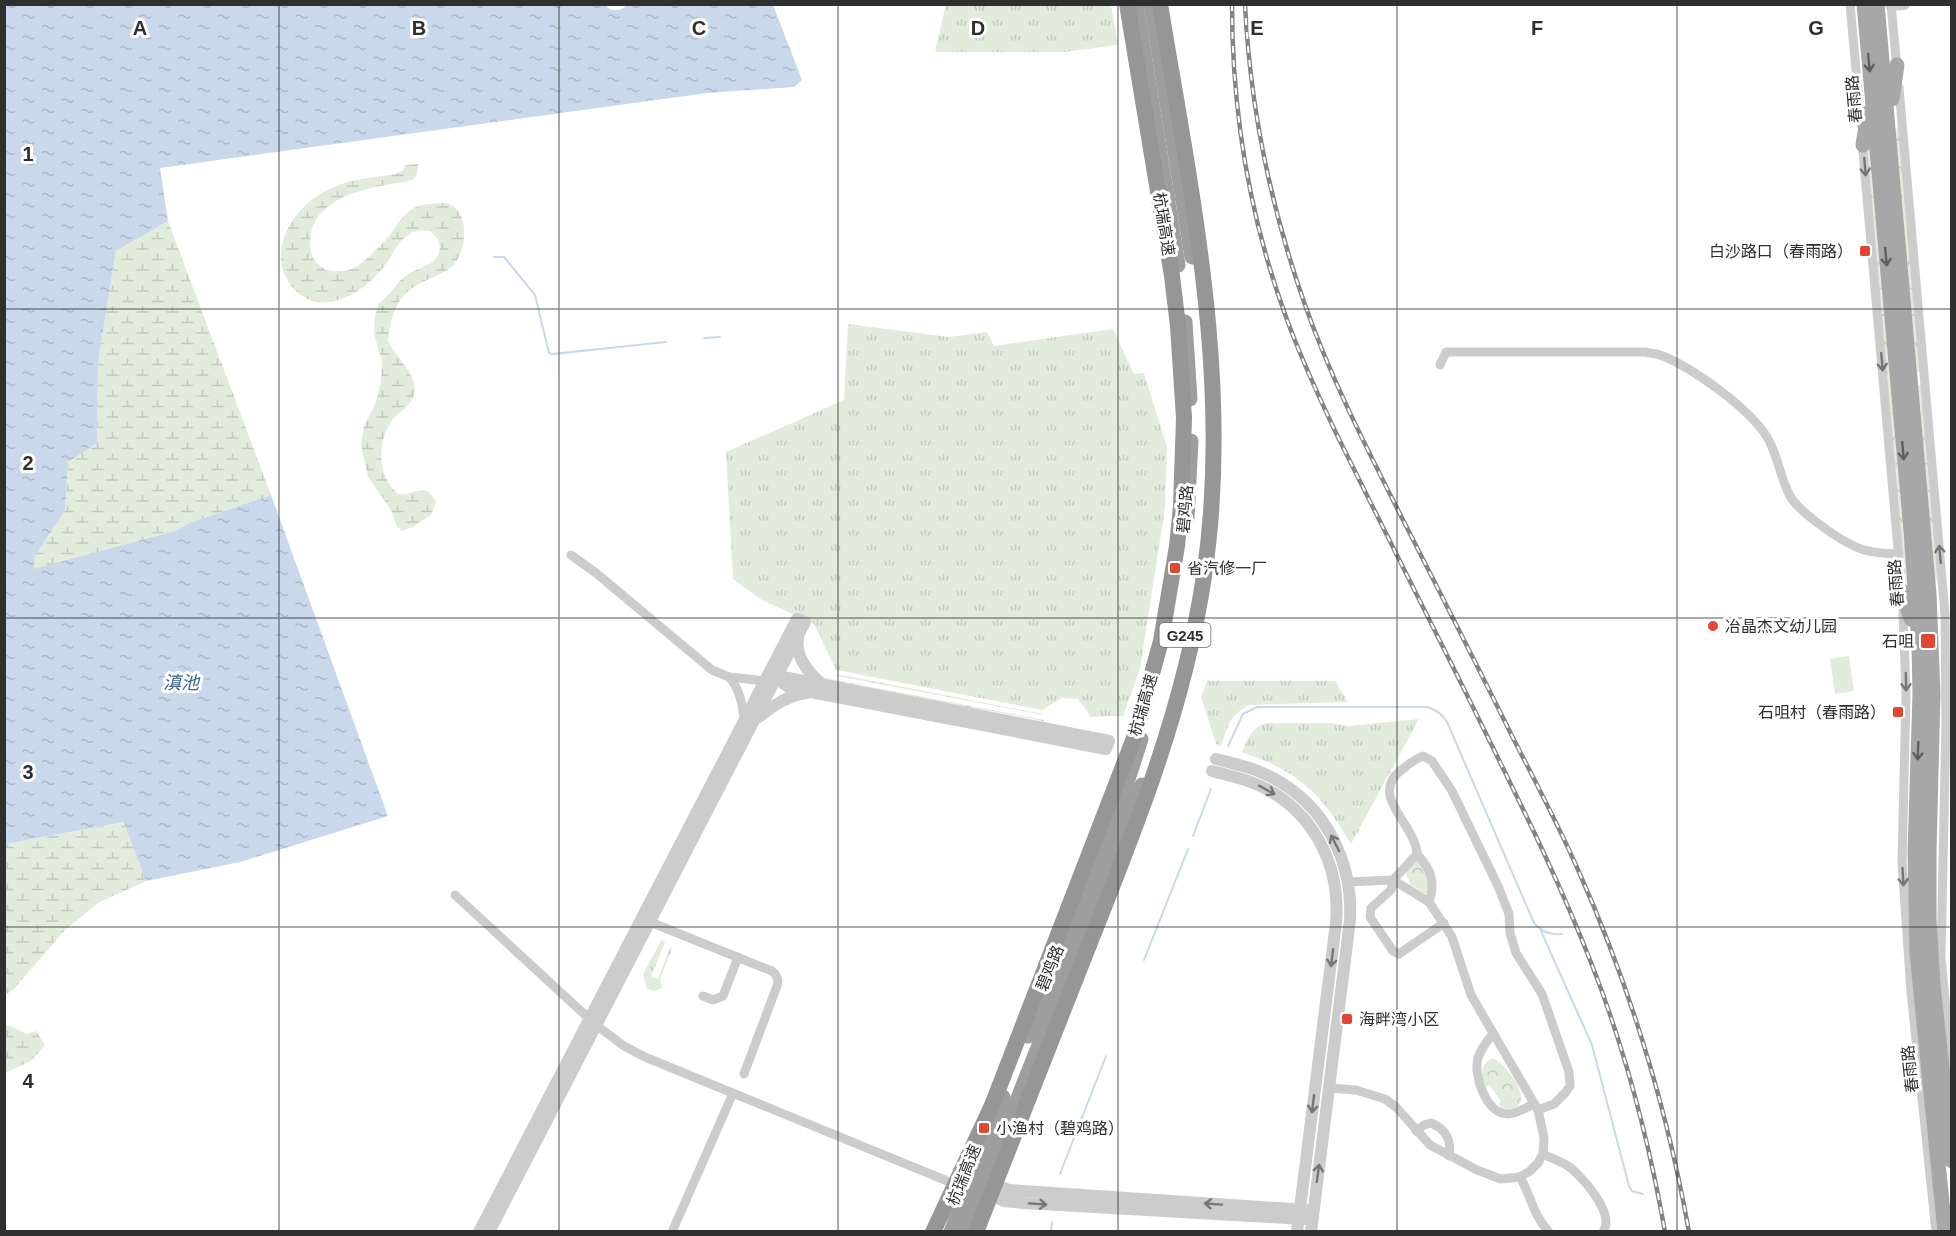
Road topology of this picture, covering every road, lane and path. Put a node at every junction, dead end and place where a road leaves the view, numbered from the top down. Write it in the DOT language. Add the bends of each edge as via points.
graph roads {
  1 [pos="1127,4"];
  2 [pos="1136,4"];
  3 [pos="1151,4"];
  4 [pos="1160,4"];
  5 [pos="1850,4"];
  6 [pos="1864,4"];
  7 [pos="1904,4"];
  8 [pos="1886,5"];
  9 [pos="1897,65"];
  10 [pos="1871,89"];
  11 [pos="1888,126"];
  12 [pos="1863,145"];
  13 [pos="1440,365"];
  14 [pos="1899,554"];
  15 [pos="571,555"];
  16 [pos="1902,591"];
  17 [pos="798,636"];
  18 [pos="1919,644"];
  19 [pos="775,661"];
  20 [pos="778,676"];
  21 [pos="729,677"];
  22 [pos="765,681"];
  23 [pos="818,689"];
  24 [pos="759,693"];
  25 [pos="750,720"];
  26 [pos="1417,854"];
  27 [pos="1393,880"];
  28 [pos="1348,882"];
  29 [pos="455,895"];
  30 [pos="1429,902"];
  31 [pos="650,922"];
  32 [pos="1444,923"];
  33 [pos="1089,945"];
  34 [pos="738,957"];
  35 [pos="703,996"];
  36 [pos="593,1022"];
  37 [pos="1493,1034"];
  38 [pos="1951,1073"];
  39 [pos="744,1074"];
  40 [pos="1330,1088"];
  41 [pos="733,1093"];
  42 [pos="993,1103"];
  43 [pos="1536,1107"];
  44 [pos="1416,1131"];
  45 [pos="1543,1154"];
  46 [pos="1449,1156"];
  47 [pos="1952,1161"];
  48 [pos="1520,1177"];
  49 [pos="978,1187"];
  50 [pos="1298,1220"];
  51 [pos="1313,1221"];
  52 [pos="479,1232"];
  53 [pos="489,1232"];
  54 [pos="672,1232"];
  55 [pos="933,1232"];
  56 [pos="942,1232"];
  57 [pos="951,1232"];
  58 [pos="965,1232"];
  59 [pos="976,1232"];
  60 [pos="988,1232"];
  61 [pos="1549,1232"];
  62 [pos="1603,1232"];
  63 [pos="1936,1232"];
  64 [pos="1945,1232"];
  1 -- 42 [label="highway, 杭瑞高速" via="1178,326 1184,418 1177,546 1161,641 1134,738"];
  2 -- 49 [label="highway, 碧鸡路 / G245" via="1175,244 1189,364 1190,499 1181,573 1167,646 1133,765"];
  3 -- 49 [label="highway, 碧鸡路 / G245" via="1191,248 1204,362 1205,498 1197,564 1182,649 1151,759"];
  4 -- 33 [label="highway, 杭瑞高速" via="1205,289 1214,406 1212,507 1199,609 1175,709 1154,776"];
  5 -- 12 [label="street"];
  6 -- 10 [label="main road, 春雨路, one-way"];
  7 -- 8 [label="street"];
  8 -- 9 [label="street"];
  8 -- 11 [label="main road, 春雨路"];
  9 -- 11 [label="main road"];
  38 -- 9 [label="street, one-way" via="1941,957 1945,614"];
  10 -- 12 [label="main road"];
  10 -- 18 [label="main road, 春雨路, one-way"];
  11 -- 47 [label="main road, 春雨路" via="1930,605 1933,694 1929,919"];
  12 -- 14 [label="street, one-way"];
  13 -- 14 [label="street" via="1446,352 1645,352 1663,357 1707,382 1761,429 1789,496 1803,513 1853,546"];
  14 -- 16 [label="street"];
  15 -- 21 [label="street" via="712,670"];
  16 -- 18 [label="main road"];
  16 -- 63 [label="street, one-way" via="1906,685 1902,862"];
  17 -- 19 [label="street" via="805,622 797,620"];
  17 -- 20 [label="street"];
  17 -- 23 [label="street" via="803,663 816,679"];
  18 -- 64 [label="main road, 春雨路, one-way" via="1917,953"];
  19 -- 20 [label="street"];
  19 -- 22 [label="street"];
  20 -- 23 [label="street"];
  20 -- 24 [label="street"];
  20 -- 25 [label="street"];
  21 -- 22 [label="street"];
  21 -- 25 [label="street"];
  22 -- 24 [label="street"];
  23 -- 23 [label="street" via="1106,749 1109,741"];
  23 -- 25 [label="street" via="791,697"];
  24 -- 25 [label="street"];
  25 -- 31 [label="street"];
  25 -- 36 [label="street"];
  26 -- 27 [label="street"];
  26 -- 30 [label="street" via="1426,863 1432,879"];
  26 -- 43 [label="street" via="1389,788 1394,776 1423,756 1432,761 1452,791 1498,886 1509,914 1516,952 1542,994 1569,1072 1570,1086 1566,1092 1554,1104"];
  27 -- 28 [label="street"];
  27 -- 30 [label="street"];
  27 -- 32 [label="street" via="1391,890 1374,903 1370,913 1393,951 1404,952"];
  28 -- 40 [label="street" via="1350,920"];
  28 -- 50 [label="street, one-way" via="1342,856 1330,832 1305,800 1272,777 1247,767 1214,765 1258,785 1296,810 1323,847 1334,878 1336,923"];
  29 -- 36 [label="street"];
  30 -- 32 [label="street"];
  31 -- 34 [label="street"];
  31 -- 36 [label="street"];
  32 -- 37 [label="street" via="1456,946 1471,995"];
  33 -- 59 [label="highway, 杭瑞高速, bridge"];
  33 -- 60 [label="highway, bridge"];
  34 -- 35 [label="street" via="723,996 713,1000"];
  34 -- 39 [label="street" via="772,971 778,982"];
  36 -- 41 [label="street" via="645,1057"];
  36 -- 52 [label="street"];
  36 -- 53 [label="street"];
  37 -- 43 [label="street"];
  37 -- 43 [label="street" via="1478,1057 1483,1092 1494,1108 1507,1114"];
  40 -- 44 [label="street" via="1356,1090 1385,1099"];
  51 -- 40 [label="street, one-way"];
  41 -- 49 [label="street"];
  41 -- 54 [label="street"];
  42 -- 55 [label="highway, bridge"];
  42 -- 56 [label="highway, 杭瑞高速, bridge"];
  43 -- 45 [label="street" via="1544,1138"];
  44 -- 46 [label="street"];
  44 -- 46 [label="street" via="1431,1124 1444,1131 1451,1147"];
  45 -- 48 [label="street"];
  45 -- 62 [label="street" via="1570,1167 1591,1190 1604,1211 1607,1222"];
  46 -- 48 [label="street" via="1501,1179"];
  48 -- 61 [label="street" via="1534,1213"];
  49 -- 50 [label="street" via="1004,1201"];
  49 -- 57 [label="highway, 碧鸡路 / G245"];
  49 -- 58 [label="highway, 碧鸡路 / G245"];
  50 -- 51 [label="street"];
}
